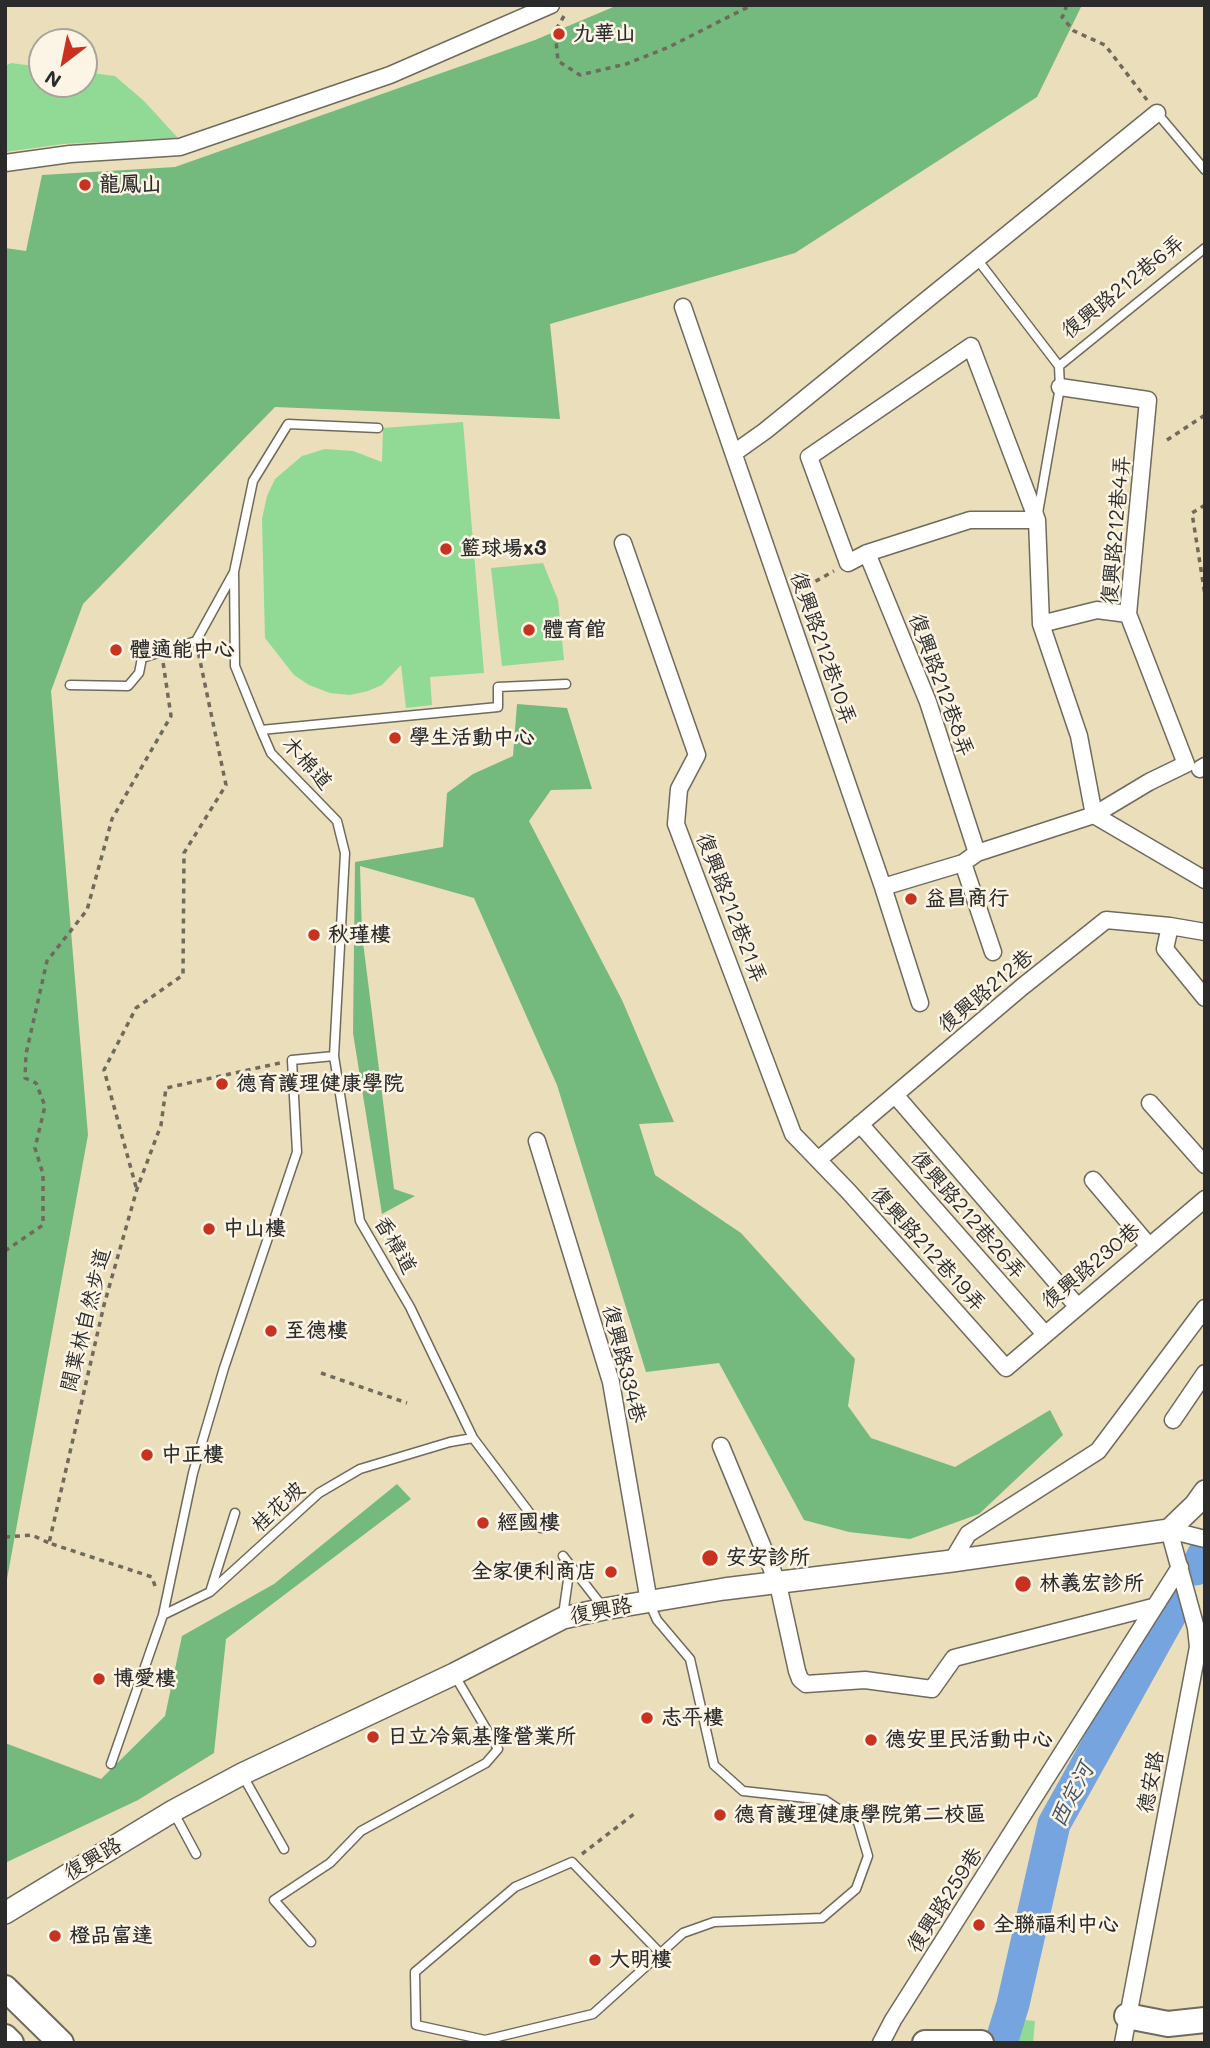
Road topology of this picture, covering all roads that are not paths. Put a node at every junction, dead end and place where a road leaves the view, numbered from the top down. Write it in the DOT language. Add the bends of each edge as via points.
graph roads {
  1 [pos="551,5"];
  2 [pos="1157,113"];
  3 [pos="5,163"];
  4 [pos="1205,170"];
  5 [pos="1205,248"];
  6 [pos="977,259"];
  7 [pos="683,307"];
  8 [pos="1059,366"];
  9 [pos="1060,387"];
  10 [pos="378,428"];
  11 [pos="734,453"];
  12 [pos="1037,520"];
  13 [pos="623,543"];
  14 [pos="867,553"];
  15 [pos="234,572"];
  16 [pos="1128,614"];
  17 [pos="1041,624"];
  18 [pos="566,684"];
  19 [pos="70,685"];
  20 [pos="261,730"];
  21 [pos="1094,815"];
  22 [pos="977,853"];
  23 [pos="963,863"];
  24 [pos="1205,880"];
  25 [pos="883,887"];
  26 [pos="1170,926"];
  27 [pos="1205,932"];
  28 [pos="993,952"];
  29 [pos="1205,998"];
  30 [pos="920,1003"];
  31 [pos="334,1056"];
  32 [pos="896,1096"];
  33 [pos="1150,1103"];
  34 [pos="860,1124"];
  35 [pos="537,1141"];
  36 [pos="818,1160"];
  37 [pos="1205,1165"];
  38 [pos="1093,1180"];
  39 [pos="1205,1199"];
  40 [pos="1149,1246"];
  41 [pos="1077,1306"];
  42 [pos="1205,1308"];
  43 [pos="1044,1334"];
  44 [pos="1006,1368"];
  45 [pos="1205,1373"];
  46 [pos="1173,1420"];
  47 [pos="472,1438"];
  48 [pos="721,1446"];
  49 [pos="1205,1491"];
  50 [pos="234,1513"];
  51 [pos="541,1528"];
  52 [pos="1169,1530"];
  53 [pos="1205,1539"];
  54 [pos="562,1556"];
  55 [pos="952,1561"];
  56 [pos="570,1566"];
  57 [pos="1180,1567"];
  58 [pos="778,1584"];
  59 [pos="210,1591"];
  60 [pos="649,1602"];
  61 [pos="1153,1606"];
  62 [pos="604,1609"];
  63 [pos="163,1615"];
  64 [pos="563,1618"];
  65 [pos="454,1674"];
  66 [pos="111,1765"];
  67 [pos="242,1774"];
  68 [pos="173,1811"];
  69 [pos="284,1849"];
  70 [pos="196,1854"];
  71 [pos="5,1913"];
  72 [pos="311,1942"];
  73 [pos="660,1953"];
  74 [pos="5,1988"];
  75 [pos="1128,2016"];
  76 [pos="1205,2020"];
  77 [pos="5,2037"];
  78 [pos="11,2043"];
  79 [pos="61,2043"];
  80 [pos="881,2043"];
  81 [pos="925,2043"];
  82 [pos="981,2043"];
  83 [pos="1123,2043"];
  1 -- 3 [label="street" via="390,75 180,146"];
  2 -- 4 [label="lane"];
  2 -- 6 [label="street"];
  5 -- 8 [label="lane, 復興路212巷6弄"];
  6 -- 8 [label="lane"];
  6 -- 11 [label="street"];
  7 -- 11 [label="street, 復興路212巷10弄"];
  8 -- 9 [label="lane, 復興路212巷6弄"];
  9 -- 12 [label="lane, 復興路212巷6弄"];
  9 -- 16 [label="street, 復興路212巷4弄" via="1148,400"];
  10 -- 15 [label="lane" via="288,424 253,481"];
  11 -- 25 [label="street, 復興路212巷10弄"];
  12 -- 14 [label="street" via="970,520"];
  12 -- 14 [label="street" via="971,346 809,457 848,563"];
  12 -- 17 [label="street, 復興路212巷6弄"];
  13 -- 36 [label="street, 復興路212巷21弄" via="697,755 679,789 676,824 793,1134"];
  14 -- 22 [label="street, 復興路212巷8弄" via="928,702"];
  15 -- 19 [label="lane" via="197,641 142,658 139,673 128,687"];
  15 -- 20 [label="lane" via="235,666"];
  16 -- 17 [label="street" via="1097,610"];
  16 -- 21 [label="street, 復興路212巷4弄" via="1186,764"];
  17 -- 21 [label="street, 復興路212巷6弄" via="1079,736"];
  18 -- 20 [label="lane, 木棉道" via="498,687 499,707"];
  20 -- 31 [label="lane, 木棉道" via="271,753 337,821 345,853"];
  21 -- 22 [label="street"];
  21 -- 24 [label="street"];
  22 -- 23 [label="street"];
  23 -- 25 [label="street"];
  23 -- 28 [label="street"];
  25 -- 30 [label="street, 復興路212巷10弄"];
  26 -- 27 [label="street, 復興路212巷"];
  26 -- 29 [label="street" via="1165,949"];
  26 -- 32 [label="street, 復興路212巷" via="1106,920"];
  31 -- 47 [label="lane, 香樟道" via="360,1221 410,1307"];
  31 -- 63 [label="lane" via="292,1060 297,1152 193,1473"];
  32 -- 34 [label="street, 復興路212巷"];
  32 -- 41 [label="street"];
  33 -- 37 [label="street"];
  34 -- 36 [label="street, 復興路212巷"];
  34 -- 43 [label="street, 復興路212巷26弄"];
  35 -- 60 [label="street, 復興路334巷" via="611,1382"];
  36 -- 44 [label="street, 復興路212巷19弄"];
  38 -- 40 [label="street"];
  39 -- 40 [label="street, 復興路230巷"];
  40 -- 41 [label="street, 復興路230巷"];
  41 -- 43 [label="street, 復興路230巷"];
  42 -- 55 [label="street" via="1098,1451 968,1534"];
  43 -- 44 [label="street, 復興路230巷"];
  45 -- 46 [label="street"];
  47 -- 51 [label="lane"];
  47 -- 59 [label="lane, 桂花坡" via="360,1469 319,1493"];
  48 -- 58 [label="street"];
  49 -- 52 [label="street"];
  50 -- 59 [label="lane"];
  52 -- 53 [label="street"];
  52 -- 55 [label="street, 復興路"];
  52 -- 57 [label="street, 德安路"];
  54 -- 56 [label="lane"];
  55 -- 58 [label="street, 復興路"];
  56 -- 62 [label="lane"];
  56 -- 64 [label="lane"];
  57 -- 61 [label="street, 復興路259巷"];
  57 -- 75 [label="street, 德安路" via="1198,1647"];
  58 -- 60 [label="street, 復興路"];
  58 -- 61 [label="street" via="797,1671 806,1684 865,1680 932,1689 954,1658"];
  59 -- 63 [label="lane, 桂花坡"];
  60 -- 62 [label="street, 復興路"];
  60 -- 73 [label="lane" via="657,1620 690,1659 715,1765 743,1791 825,1800 858,1822 868,1856 856,1889 822,1918 714,1922 683,1933"];
  61 -- 80 [label="street, 復興路259巷"];
  62 -- 64 [label="street, 復興路"];
  63 -- 66 [label="lane"];
  64 -- 65 [label="street, 復興路"];
  65 -- 67 [label="street, 復興路"];
  65 -- 72 [label="lane" via="498,1749 486,1763 361,1831 330,1863 274,1900"];
  67 -- 68 [label="street, 復興路"];
  67 -- 69 [label="lane"];
  68 -- 70 [label="lane"];
  68 -- 71 [label="street, 復興路"];
  73 -- 73 [label="lane" via="593,2014 485,2040 416,2025 415,1972 515,1887 572,1862"];
  74 -- 79 [label="main road"];
  75 -- 76 [label="main road" via="1168,2024"];
  75 -- 83 [label="street, 德安路"];
  77 -- 78 [label="main road"];
  81 -- 82 [label="main road"];
}
